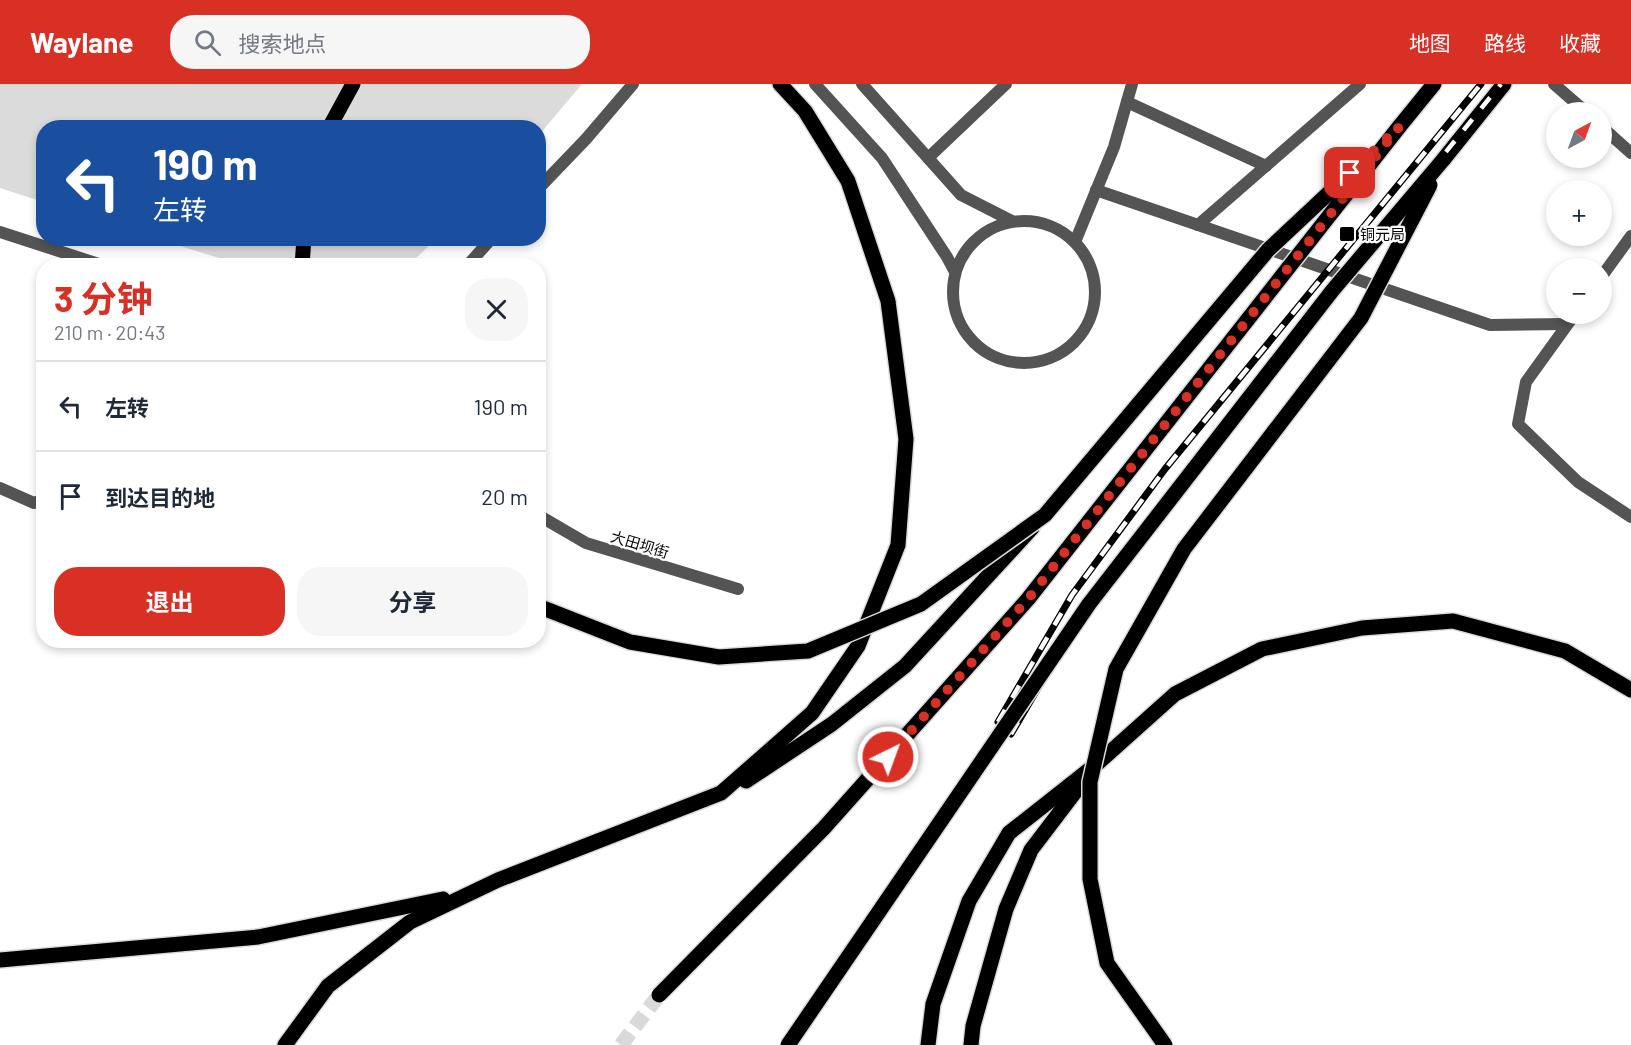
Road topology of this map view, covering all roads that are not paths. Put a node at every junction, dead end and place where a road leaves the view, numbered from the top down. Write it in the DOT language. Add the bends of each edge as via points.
graph roads {
  1 [pos="353,84"];
  2 [pos="633,84"];
  3 [pos="780,84"];
  4 [pos="814,84"];
  5 [pos="862,84"];
  6 [pos="1006,84"];
  7 [pos="1132,84"];
  8 [pos="1360,84"];
  9 [pos="1434,84"];
  10 [pos="1504,84"];
  11 [pos="1554,84"];
  12 [pos="1127,102"];
  13 [pos="1575,102"];
  14 [pos="333,120"];
  15 [pos="1399,127"];
  16 [pos="1612,136"];
  17 [pos="1631,153"];
  18 [pos="928,158"];
  19 [pos="1443,160"];
  20 [pos="1266,166"];
  21 [pos="546,181"];
  22 [pos="1096,190"];
  23 [pos="1012,221"];
  24 [pos="1198,225"];
  25 [pos="0,232"];
  26 [pos="1631,236"];
  27 [pos="1075,242"];
  28 [pos="36,244"];
  29 [pos="43,246"];
  30 [pos="485,246"];
  31 [pos="80,258"];
  32 [pos="473,258"];
  33 [pos="1612,262"];
  34 [pos="955,272"];
  35 [pos="1568,324"];
  36 [pos="0,488"];
  37 [pos="36,502"];
  38 [pos="1045,515"];
  39 [pos="1631,517"];
  40 [pos="546,520"];
  41 [pos="738,590"];
  42 [pos="546,609"];
  43 [pos="1631,690"];
  44 [pos="1099,762"];
  45 [pos="0,960"];
  46 [pos="659,995"];
  47 [pos="285,1045"];
  48 [pos="788,1045"];
  49 [pos="928,1045"];
  50 [pos="972,1045"];
  51 [pos="1165,1045"];
  1 -- 14 [label="main road"];
  2 -- 21 [label="street"];
  3 -- 47 [label="main road" via="805,111 848,181 888,301 906,439 898,545 858,646 812,713 721,793 498,880 411,922 328,987"];
  4 -- 34 [label="street" via="882,158"];
  5 -- 18 [label="street"];
  6 -- 18 [label="street"];
  7 -- 12 [label="street"];
  8 -- 20 [label="street"];
  9 -- 15 [label="main road"];
  10 -- 19 [label="main road"];
  11 -- 13 [label="street"];
  12 -- 20 [label="street"];
  12 -- 22 [label="street"];
  15 -- 38 [label="main road, bridge" via="1268,250"];
  15 -- 46 [label="main road, bridge" via="1028,599 824,828"];
  16 -- 17 [label="street"];
  18 -- 23 [label="street" via="961,195"];
  19 -- 48 [label="main road, bridge" via="1332,291 1089,604"];
  19 -- 51 [label="main road, bridge" via="1361,318 1184,549 1116,669 1090,782 1090,879 1107,963"];
  20 -- 24 [label="street"];
  22 -- 24 [label="street"];
  22 -- 27 [label="street"];
  23 -- 27 [label="street" via="1046,224"];
  23 -- 34 [label="street" via="980,235 968,246"];
  24 -- 35 [label="street" via="1490,325"];
  25 -- 28 [label="street"];
  26 -- 33 [label="street"];
  27 -- 34 [label="street" via="1092,272 1094,306 1079,337 1067,349 1036,362 1001,359 972,341 955,311"];
  29 -- 31 [label="street"];
  30 -- 32 [label="street"];
  35 -- 39 [label="street" via="1526,382 1518,424 1578,482"];
  36 -- 37 [label="street"];
  38 -- 42 [label="main road, bridge" via="921,604 808,651 720,657 630,642"];
  38 -- 45 [label="main road, bridge" via="905,666 832,724 743,784 512,885 258,937"];
  40 -- 41 [label="street, 大田坝街" via="586,543"];
  43 -- 44 [label="main road" via="1565,651 1453,621 1362,628 1262,649 1175,694"];
  44 -- 49 [label="main road" via="1009,833 969,901 933,1004"];
  44 -- 50 [label="main road, bridge" via="1031,850 1006,909 973,1026"];
}
